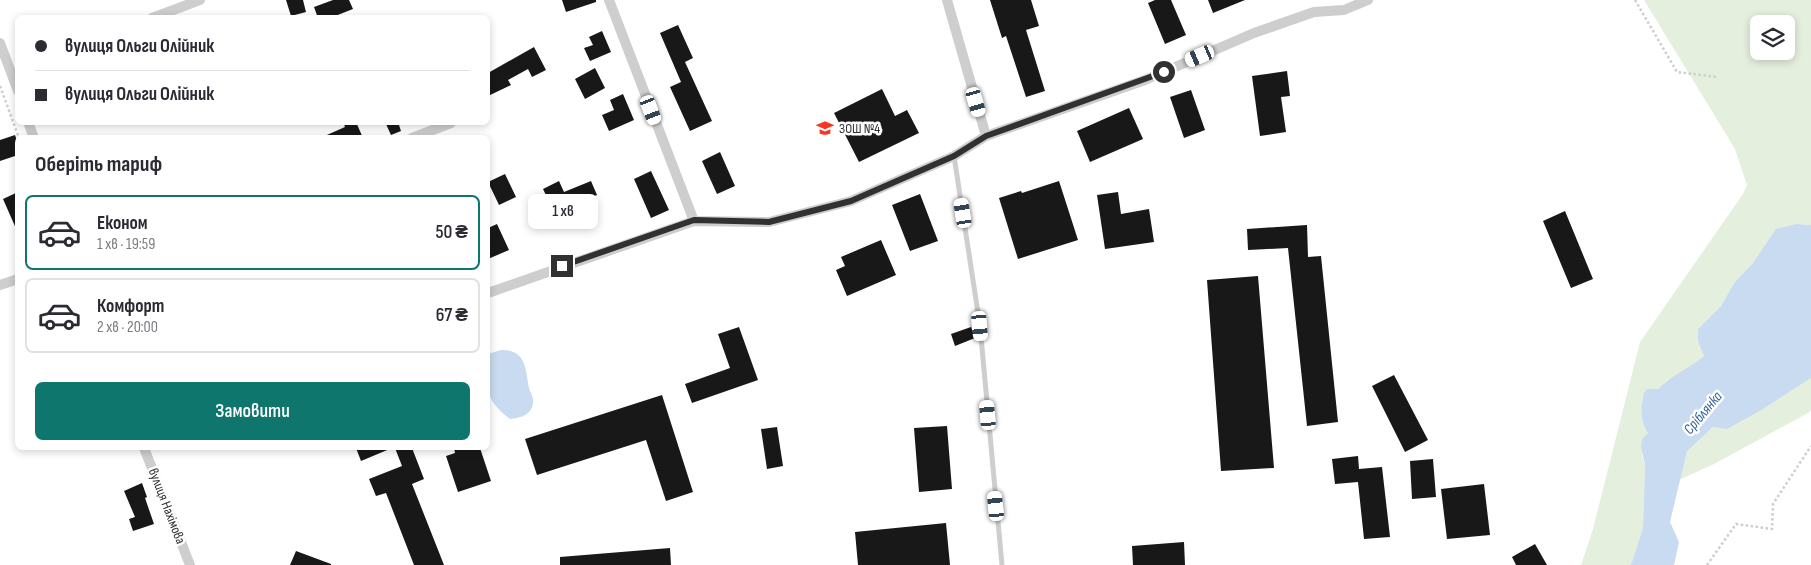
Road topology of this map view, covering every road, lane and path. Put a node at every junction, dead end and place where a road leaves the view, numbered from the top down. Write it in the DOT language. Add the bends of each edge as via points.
graph roads {
  1 [pos="200,0"];
  2 [pos="609,0"];
  3 [pos="948,0"];
  4 [pos="1368,0"];
  5 [pos="1635,0"];
  6 [pos="160,15"];
  7 [pos="0,43"];
  8 [pos="14,69"];
  9 [pos="1717,77"];
  10 [pos="0,86"];
  11 [pos="445,125"];
  12 [pos="18,135"];
  13 [pos="420,135"];
  14 [pos="986,136"];
  15 [pos="954,156"];
  16 [pos="694,220"];
  17 [pos="15,280"];
  18 [pos="0,284"];
  19 [pos="490,292"];
  20 [pos="1811,446"];
  21 [pos="145,450"];
  22 [pos="190,565"];
  23 [pos="1002,565"];
  24 [pos="1707,565"];
  1 -- 6 [label="street"];
  2 -- 16 [label="street"];
  3 -- 14 [label="street"];
  4 -- 14 [label="street" via="1344,10 1314,12 1263,30 1145,80"];
  5 -- 9 [label="path" via="1677,72"];
  7 -- 8 [label="street"];
  10 -- 12 [label="path"];
  11 -- 13 [label="street"];
  14 -- 15 [label="street"];
  15 -- 16 [label="street" via="851,201 769,222"];
  15 -- 23 [label="lane" via="980,326"];
  16 -- 19 [label="street"];
  17 -- 18 [label="street"];
  20 -- 24 [label="path" via="1773,504 1772,529 1736,524"];
  21 -- 22 [label="street, вулиця Нахімова"];
}
